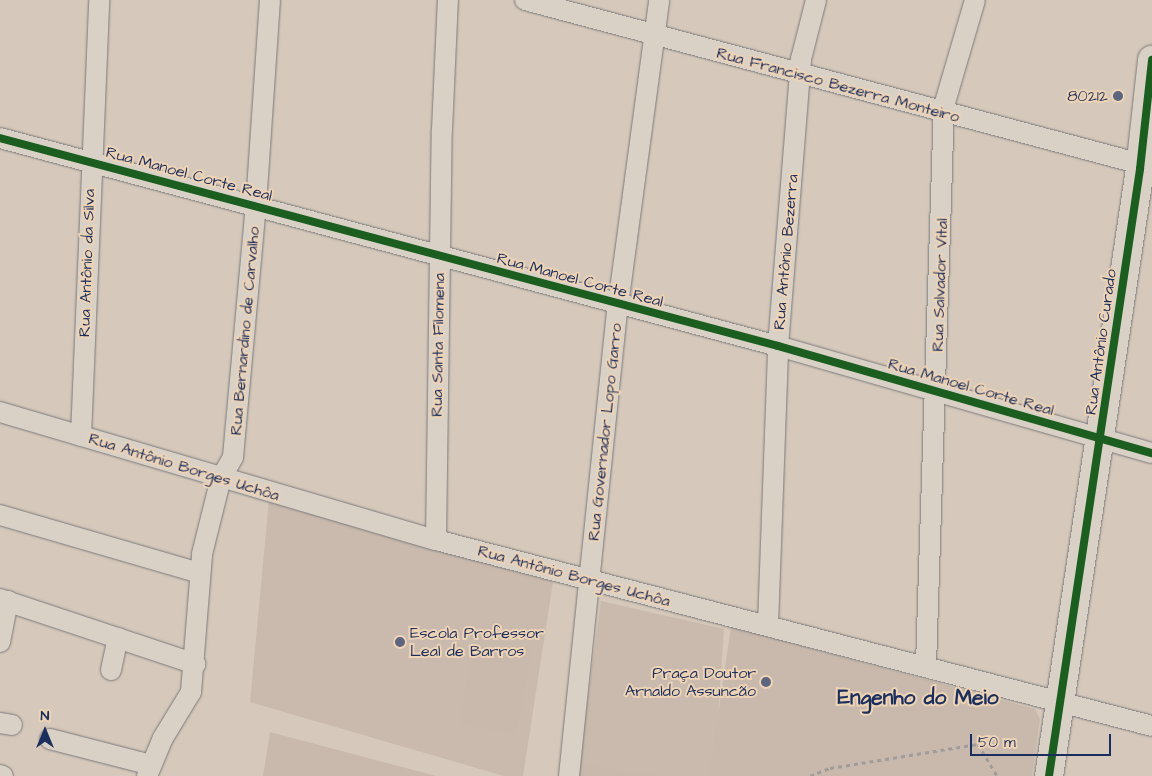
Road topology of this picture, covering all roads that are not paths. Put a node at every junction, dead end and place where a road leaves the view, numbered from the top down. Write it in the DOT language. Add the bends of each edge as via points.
graph roads {
  1 [pos="99,0"];
  2 [pos="270,0"];
  3 [pos="448,0"];
  4 [pos="525,0"];
  5 [pos="659,0"];
  6 [pos="816,0"];
  7 [pos="975,0"];
  8 [pos="654,36"];
  9 [pos="1152,60"];
  10 [pos="802,74"];
  11 [pos="945,114"];
  12 [pos="0,138"];
  13 [pos="91,162"];
  14 [pos="1146,165"];
  15 [pos="256,205"];
  16 [pos="440,256"];
  17 [pos="618,305"];
  18 [pos="778,346"];
  19 [pos="937,392"];
  20 [pos="0,412"];
  21 [pos="81,436"];
  22 [pos="1100,440"];
  23 [pos="1152,453"];
  24 [pos="221,478"];
  25 [pos="0,515"];
  26 [pos="436,540"];
  27 [pos="199,574"];
  28 [pos="590,581"];
  29 [pos="4,600"];
  30 [pos="768,625"];
  31 [pos="118,638"];
  32 [pos="0,642"];
  33 [pos="195,664"];
  34 [pos="926,665"];
  35 [pos="111,670"];
  36 [pos="1060,700"];
  37 [pos="1152,726"];
  38 [pos="50,739"];
  39 [pos="149,770"];
  40 [pos="569,776"];
  41 [pos="1049,776"];
  1 -- 13 [label="street, Rua Antônio da Silva"];
  2 -- 15 [label="street, Rua Bernardino de Carvalho"];
  3 -- 16 [label="street, Rua Santa Filomena"];
  4 -- 8 [label="street, Rua Francisco Bezerra Monteiro"];
  5 -- 8 [label="street, Rua Governador Lopo Garro"];
  6 -- 10 [label="street, Rua Antônio Bezerra" via="804,45"];
  7 -- 11 [label="street, Rua Salvador Vital" via="946,96"];
  8 -- 10 [label="street, Rua Francisco Bezerra Monteiro"];
  8 -- 17 [label="street, Rua Governador Lopo Garro"];
  9 -- 14 [label="street, Rua Antônio Curado"];
  10 -- 11 [label="street, Rua Francisco Bezerra Monteiro"];
  10 -- 18 [label="street, Rua Antônio Bezerra"];
  11 -- 14 [label="street, Rua Francisco Bezerra Monteiro"];
  11 -- 19 [label="street, Rua Salvador Vital"];
  12 -- 13 [label="street, Rua Manoel Corte Real"];
  13 -- 15 [label="street, Rua Manoel Corte Real"];
  13 -- 21 [label="street, Rua Antônio da Silva"];
  14 -- 22 [label="street, Rua Antônio Curado"];
  15 -- 16 [label="street, Rua Manoel Corte Real"];
  15 -- 24 [label="street, Rua Bernardino de Carvalho" via="233,457"];
  16 -- 17 [label="street, Rua Manoel Corte Real"];
  16 -- 26 [label="street, Rua Santa Filomena"];
  17 -- 18 [label="street, Rua Manoel Corte Real"];
  17 -- 28 [label="street, Rua Governador Lopo Garro"];
  18 -- 19 [label="street, Rua Manoel Corte Real"];
  18 -- 30 [label="street, Rua Antônio Bezerra"];
  19 -- 22 [label="street, Rua Manoel Corte Real"];
  19 -- 34 [label="street, Rua Salvador Vital"];
  20 -- 21 [label="street, Rua Antônio Borges Uchôa"];
  21 -- 24 [label="street, Rua Antônio Borges Uchôa"];
  22 -- 23 [label="street, Rua Manoel Corte Real"];
  22 -- 36 [label="street, Rua Antônio Curado"];
  24 -- 26 [label="street, Rua Antônio Borges Uchôa"];
  24 -- 27 [label="street, Rua Bernardino de Carvalho"];
  25 -- 27 [label="street"];
  26 -- 28 [label="street, Rua Antônio Borges Uchôa"];
  27 -- 33 [label="street, Rua Bernardino de Carvalho"];
  28 -- 30 [label="street, Rua Antônio Borges Uchôa"];
  28 -- 40 [label="street, Rua Governador Lopo Garro"];
  29 -- 31 [label="street"];
  29 -- 32 [label="street"];
  30 -- 34 [label="street, Rua Antônio Borges Uchôa"];
  31 -- 33 [label="street"];
  31 -- 35 [label="street"];
  33 -- 39 [label="street, Rua Bernardino de Carvalho" via="188,701 163,738"];
  34 -- 36 [label="street, Rua Antônio Borges Uchôa"];
  36 -- 37 [label="street, Rua Antônio Borges Uchôa"];
  36 -- 41 [label="street, Rua Antônio Curado"];
  38 -- 39 [label="street"];
}
